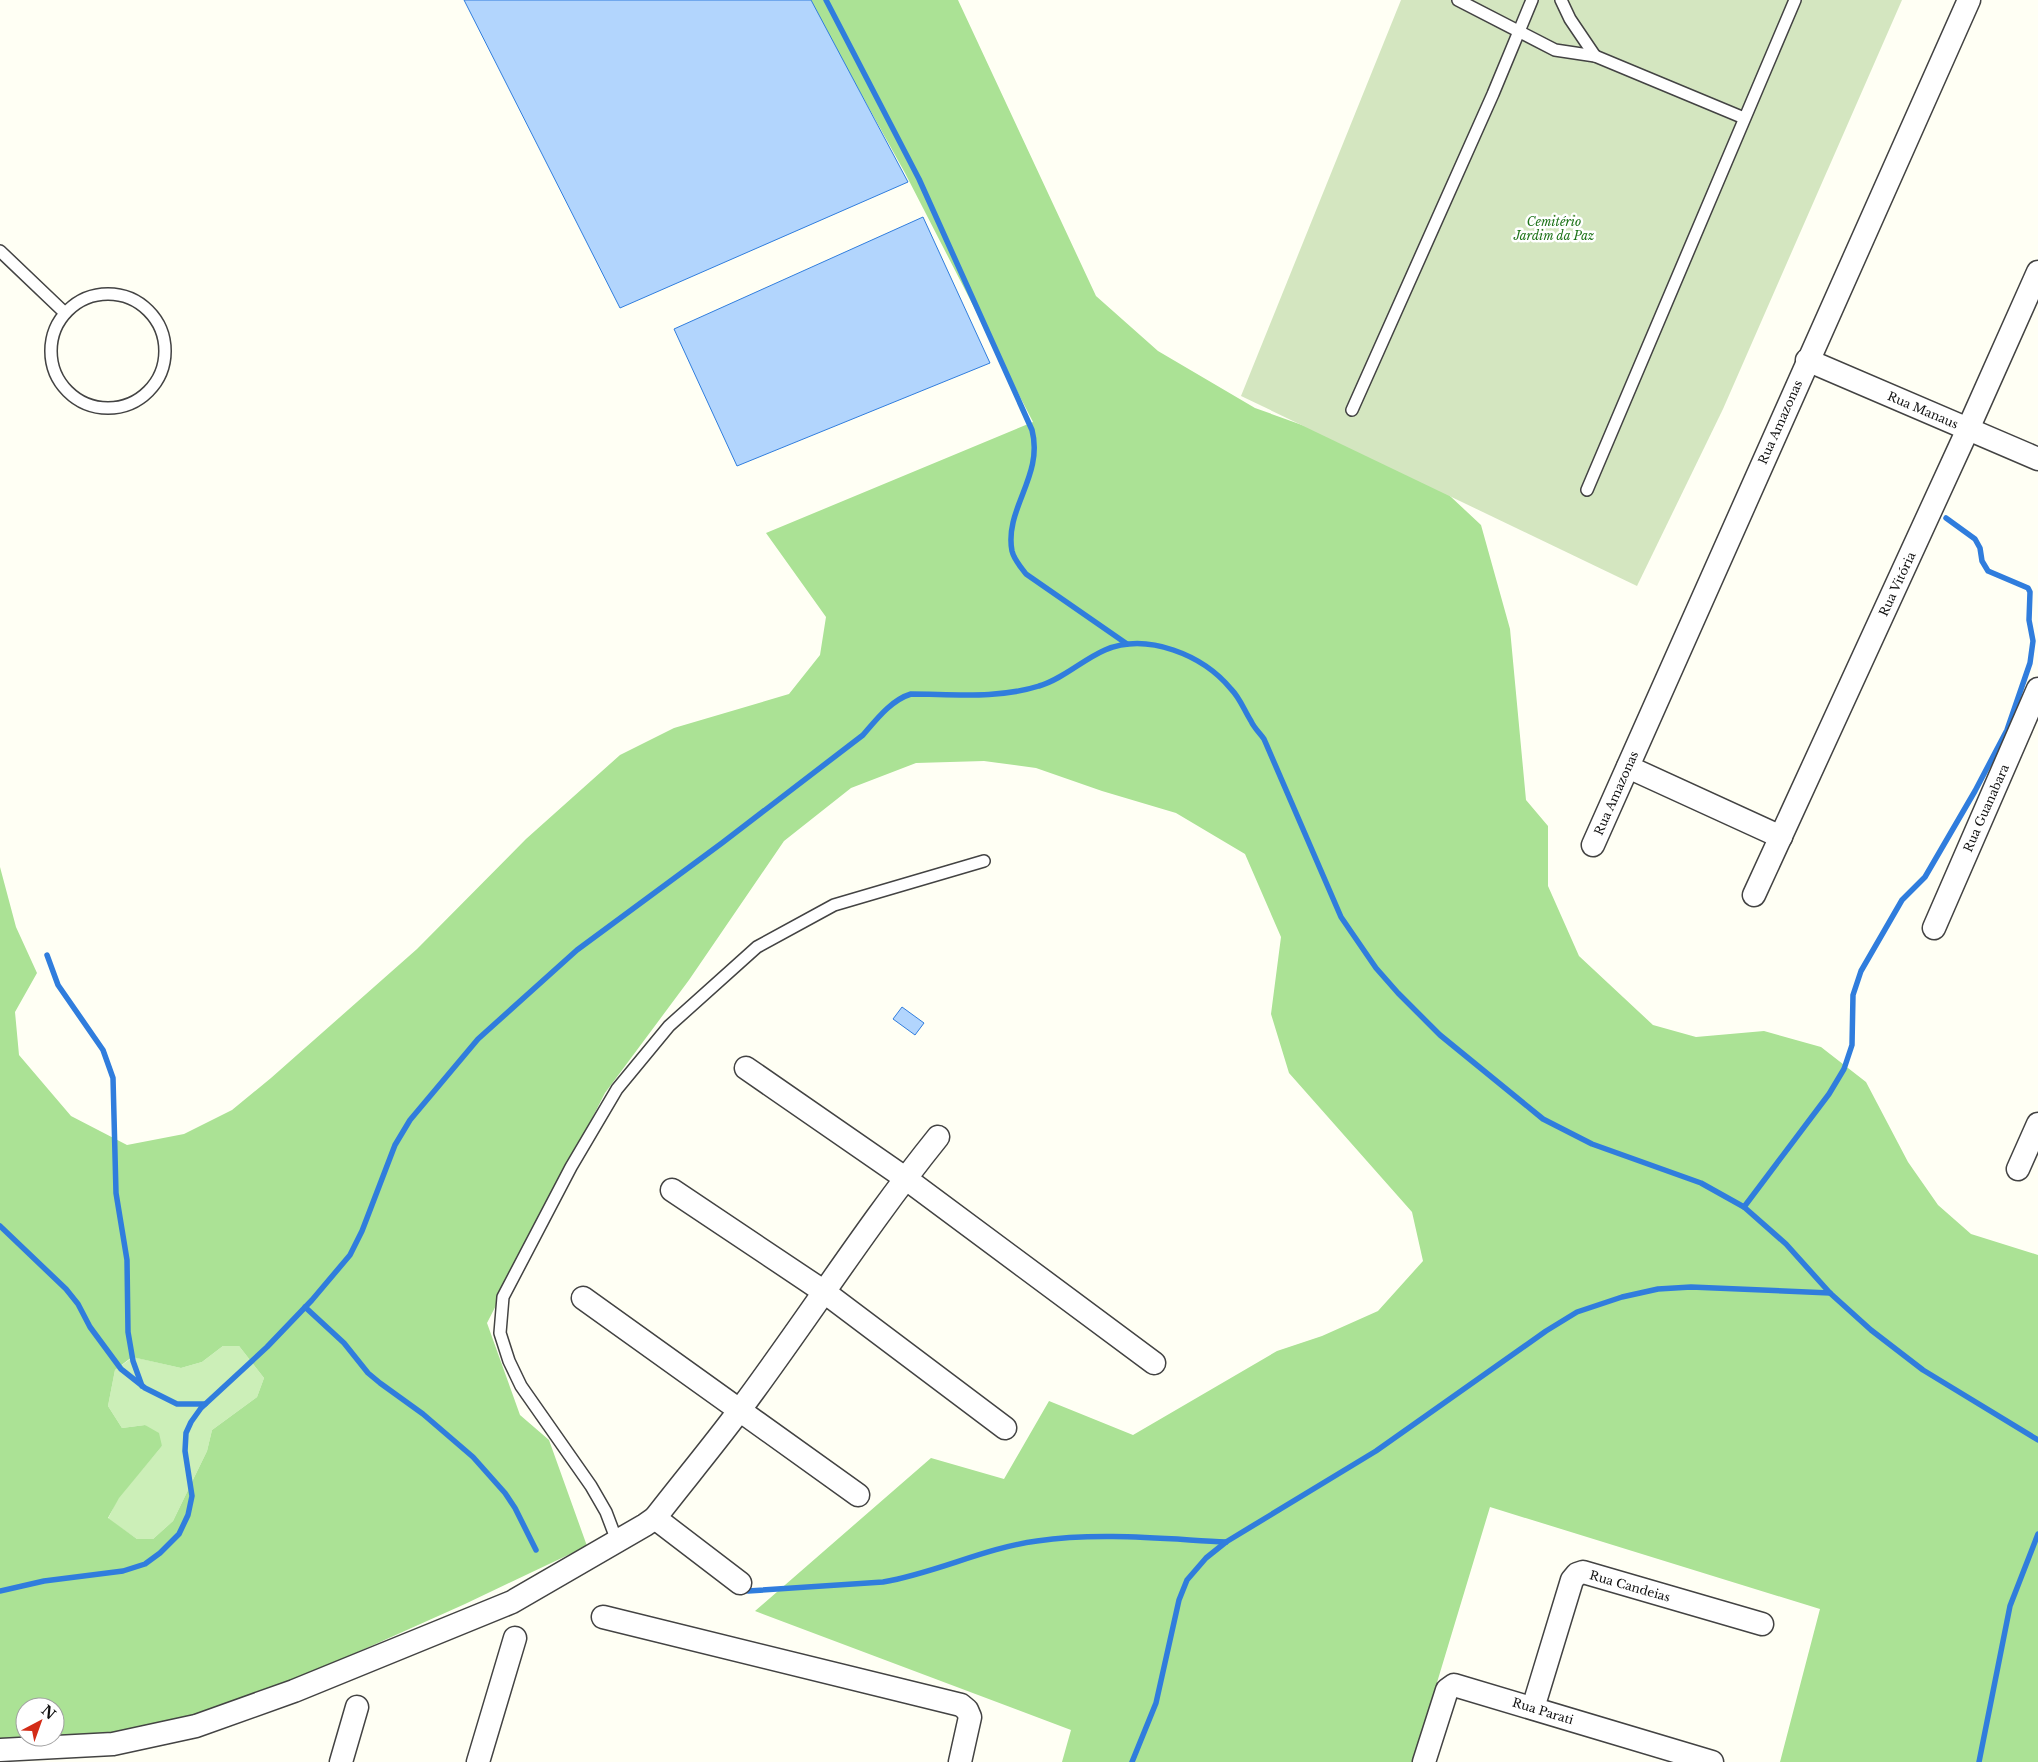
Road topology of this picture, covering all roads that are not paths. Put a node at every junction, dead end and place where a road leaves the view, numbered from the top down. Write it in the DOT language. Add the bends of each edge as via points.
graph roads {
  1 [pos="1458,0"];
  2 [pos="1532,0"];
  3 [pos="1561,0"];
  4 [pos="1795,0"];
  5 [pos="1969,0"];
  6 [pos="1519,30"];
  7 [pos="1595,56"];
  8 [pos="1744,118"];
  9 [pos="0,251"];
  10 [pos="2038,272"];
  11 [pos="65,313"];
  12 [pos="1807,360"];
  13 [pos="1352,410"];
  14 [pos="1968,429"];
  15 [pos="2038,459"];
  16 [pos="1587,490"];
  17 [pos="2038,689"];
  18 [pos="1628,767"];
  19 [pos="1781,837"];
  20 [pos="1593,845"];
  21 [pos="984,861"];
  22 [pos="1754,895"];
  23 [pos="1934,928"];
  24 [pos="746,1068"];
  25 [pos="2038,1124"];
  26 [pos="938,1137"];
  27 [pos="2018,1169"];
  28 [pos="905,1178"];
  29 [pos="672,1190"];
  30 [pos="823,1291"];
  31 [pos="583,1298"];
  32 [pos="1154,1363"];
  33 [pos="740,1410"];
  34 [pos="1005,1428"];
  35 [pos="858,1495"];
  36 [pos="655,1518"];
  37 [pos="617,1541"];
  38 [pos="740,1584"];
  39 [pos="603,1616"];
  40 [pos="1762,1624"];
  41 [pos="515,1638"];
  42 [pos="357,1707"];
  43 [pos="1533,1708"];
  44 [pos="0,1750"];
  45 [pos="341,1762"];
  46 [pos="478,1762"];
  47 [pos="960,1762"];
  48 [pos="1424,1762"];
  49 [pos="1712,1762"];
  1 -- 6 [label="lane"];
  2 -- 6 [label="lane"];
  3 -- 7 [label="lane" via="1570,20"];
  4 -- 8 [label="lane"];
  5 -- 12 [label="street, Rua Amazonas"];
  6 -- 7 [label="lane" via="1555,50"];
  6 -- 13 [label="lane"];
  7 -- 8 [label="lane"];
  8 -- 16 [label="lane"];
  9 -- 11 [label="lane"];
  10 -- 14 [label="street, Rua Vitória"];
  11 -- 11 [label="lane" via="51,343 57,377 66,391 96,407 113,408 144,396 156,383 163,368 165,351 155,319 143,306 112,294 79,302"];
  12 -- 14 [label="street, Rua Manaus"];
  12 -- 18 [label="street, Rua Amazonas"];
  14 -- 15 [label="street, Rua Manaus"];
  14 -- 19 [label="street, Rua Vitória"];
  17 -- 23 [label="street, Rua Guanabara"];
  18 -- 19 [label="street"];
  18 -- 20 [label="street, Rua Amazonas"];
  19 -- 22 [label="street, Rua Vitória"];
  21 -- 37 [label="lane" via="834,905 757,947 669,1026 617,1089 571,1167 503,1297 500,1334 522,1386 591,1486"];
  24 -- 28 [label="street"];
  25 -- 27 [label="street"];
  26 -- 28 [label="street"];
  28 -- 30 [label="street"];
  28 -- 32 [label="street"];
  29 -- 30 [label="street"];
  30 -- 33 [label="street"];
  30 -- 34 [label="street"];
  31 -- 33 [label="street"];
  33 -- 35 [label="street"];
  33 -- 36 [label="street"];
  36 -- 37 [label="street"];
  36 -- 38 [label="street"];
  37 -- 44 [label="street" via="512,1602 294,1691 196,1726 113,1744"];
  39 -- 47 [label="street" via="961,1705 970,1717"];
  40 -- 43 [label="street, Rua Candeias" via="1583,1572 1577,1574 1572,1580"];
  41 -- 46 [label="street"];
  42 -- 45 [label="street"];
  43 -- 48 [label="street, Rua Parati" via="1450,1686"];
  43 -- 49 [label="street, Rua Parati"];
}
